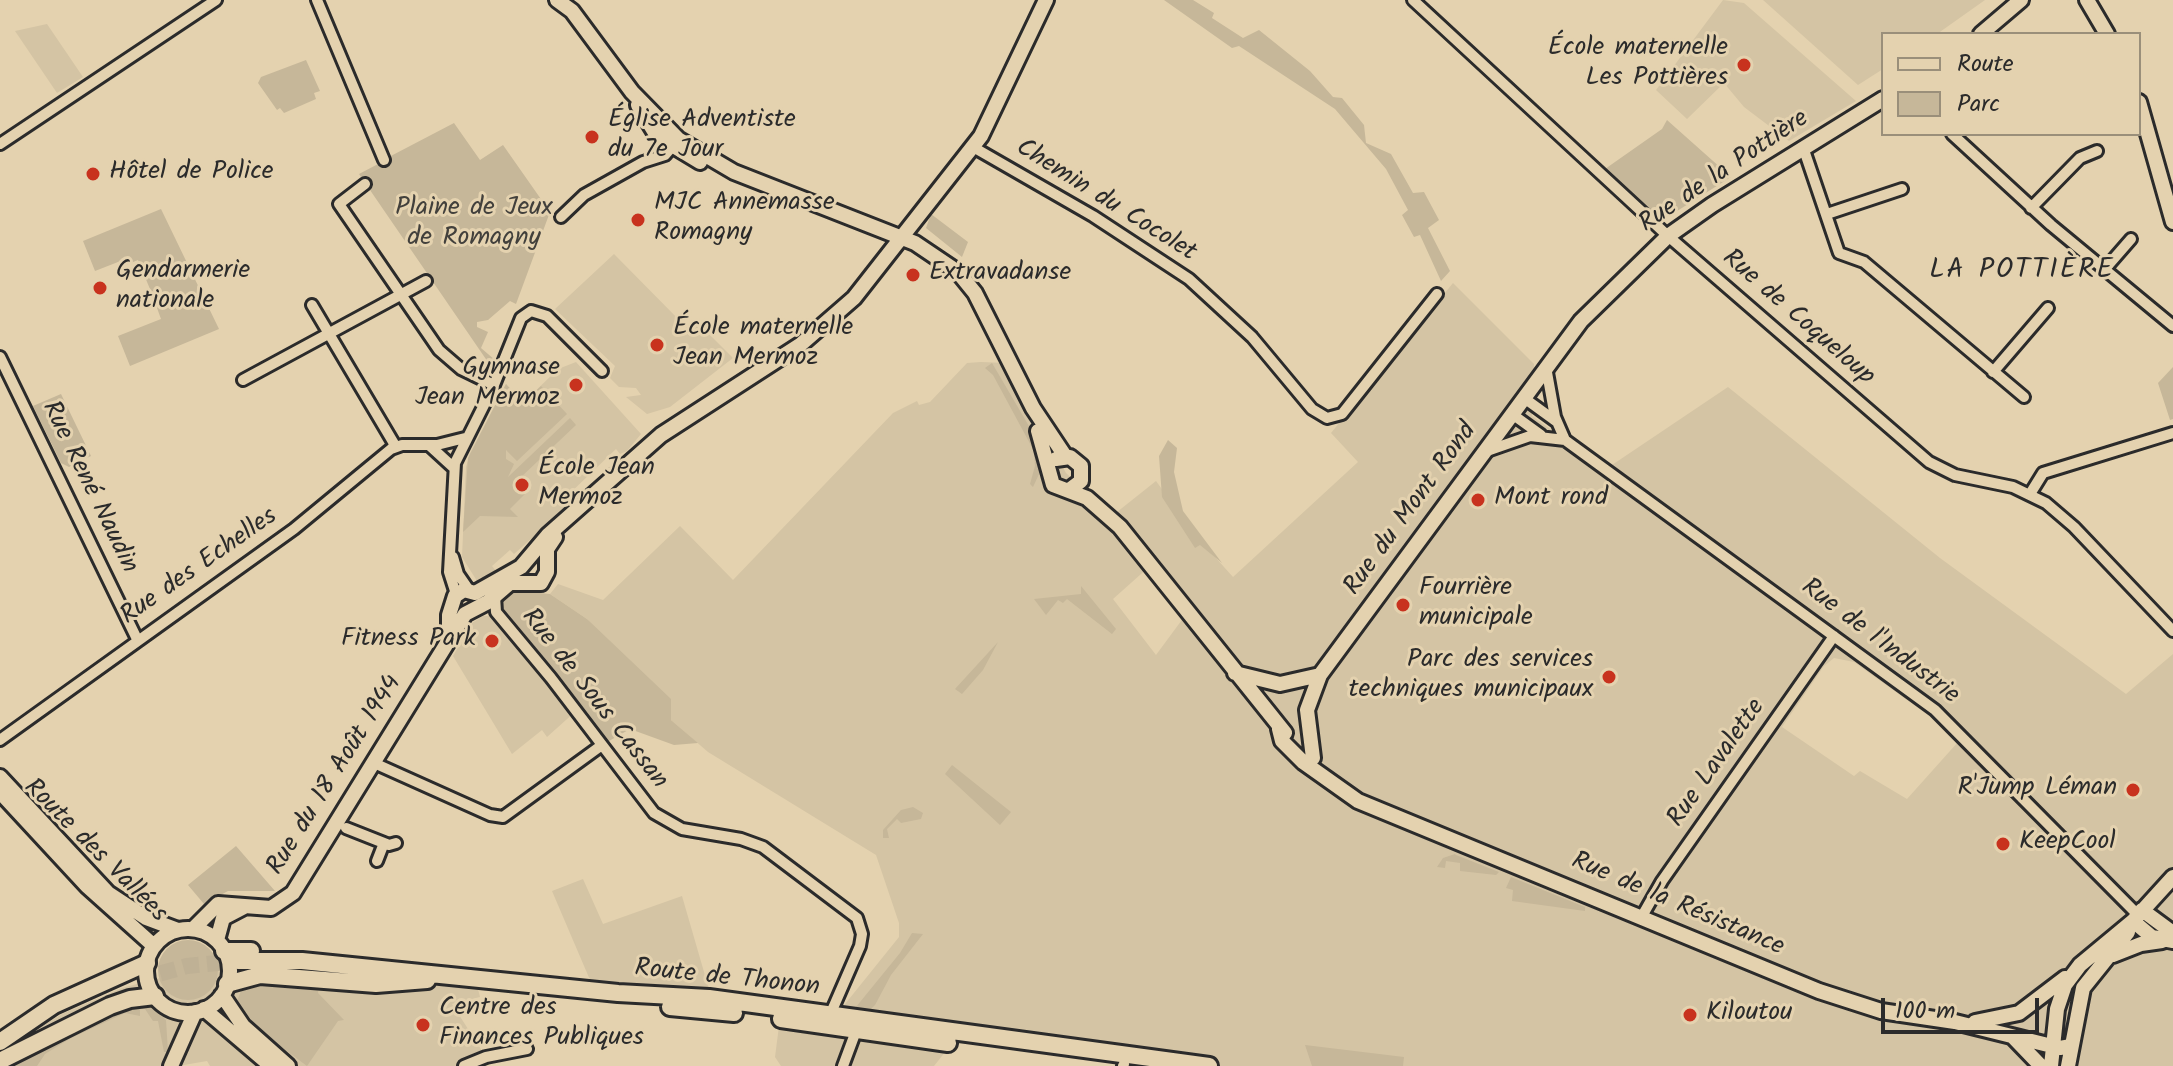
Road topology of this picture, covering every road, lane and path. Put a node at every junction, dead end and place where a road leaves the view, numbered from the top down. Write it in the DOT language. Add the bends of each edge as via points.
graph roads {
  1 [pos="225,0"];
  2 [pos="317,0"];
  3 [pos="557,0"];
  4 [pos="1046,0"];
  5 [pos="1413,0"];
  6 [pos="2021,0"];
  7 [pos="2087,0"];
  8 [pos="213,2"];
  9 [pos="1983,32"];
  10 [pos="2106,32"];
  11 [pos="1881,100"];
  12 [pos="2141,108"];
  13 [pos="1955,136"];
  14 [pos="671,140"];
  15 [pos="0,144"];
  16 [pos="973,147"];
  17 [pos="1803,147"];
  18 [pos="2097,151"];
  19 [pos="384,160"];
  20 [pos="2160,167"];
  21 [pos="365,184"];
  22 [pos="1902,189"];
  23 [pos="2173,191"];
  24 [pos="2031,208"];
  25 [pos="1827,214"];
  26 [pos="561,217"];
  27 [pos="2173,222"];
  28 [pos="1668,236"];
  29 [pos="901,237"];
  30 [pos="2131,239"];
  31 [pos="2104,270"];
  32 [pos="426,281"];
  33 [pos="401,294"];
  34 [pos="1437,294"];
  35 [pos="312,305"];
  36 [pos="2048,308"];
  37 [pos="988,322"];
  38 [pos="2173,326"];
  39 [pos="329,334"];
  40 [pos="0,357"];
  41 [pos="1544,369"];
  42 [pos="602,371"];
  43 [pos="1993,372"];
  44 [pos="243,380"];
  45 [pos="494,385"];
  46 [pos="2024,397"];
  47 [pos="1524,398"];
  48 [pos="1512,414"];
  49 [pos="1557,422"];
  50 [pos="2173,433"];
  51 [pos="1543,436"];
  52 [pos="465,438"];
  53 [pos="1565,440"];
  54 [pos="428,445"];
  55 [pos="396,447"];
  56 [pos="1485,452"];
  57 [pos="1065,456"];
  58 [pos="454,468"];
  59 [pos="1049,468"];
  60 [pos="1082,479"];
  61 [pos="1069,490"];
  62 [pos="2030,494"];
  63 [pos="1120,527"];
  64 [pos="559,530"];
  65 [pos="544,564"];
  66 [pos="525,569"];
  67 [pos="467,601"];
  68 [pos="496,604"];
  69 [pos="2173,631"];
  70 [pos="1834,636"];
  71 [pos="137,639"];
  72 [pos="1234,673"];
  73 [pos="1320,675"];
  74 [pos="1290,684"];
  75 [pos="1263,710"];
  76 [pos="1307,710"];
  77 [pos="1279,729"];
  78 [pos="0,740"];
  79 [pos="602,745"];
  80 [pos="1313,758"];
  81 [pos="374,763"];
  82 [pos="0,777"];
  83 [pos="0,792"];
  84 [pos="1387,811"];
  85 [pos="346,828"];
  86 [pos="377,861"];
  87 [pos="2173,877"];
  88 [pos="244,907"];
  89 [pos="2138,915"];
  90 [pos="1641,918"];
  91 [pos="186,930"];
  92 [pos="2169,938"];
  93 [pos="154,946"];
  94 [pos="229,955"];
  95 [pos="2106,959"];
  96 [pos="147,963"];
  97 [pos="2080,965"];
  98 [pos="428,980"];
  99 [pos="224,989"];
  100 [pos="159,1000"];
  101 [pos="2035,1004"];
  102 [pos="2057,1009"];
  103 [pos="200,1010"];
  104 [pos="830,1015"];
  105 [pos="2074,1021"];
  106 [pos="1955,1022"];
  107 [pos="862,1026"];
  108 [pos="2003,1032"];
  109 [pos="0,1044"];
  110 [pos="178,1044"];
  111 [pos="2051,1046"];
  112 [pos="2071,1046"];
  113 [pos="527,1049"];
  114 [pos="0,1061"];
  115 [pos="1129,1065"];
  116 [pos="171,1066"];
  117 [pos="271,1066"];
  118 [pos="288,1066"];
  119 [pos="464,1066"];
  120 [pos="843,1066"];
  121 [pos="1209,1066"];
  122 [pos="2041,1066"];
  123 [pos="2051,1066"];
  124 [pos="2068,1066"];
  1 -- 8 [label="street"];
  2 -- 19 [label="street"];
  3 -- 14 [label="street" via="572,11"];
  4 -- 16 [label="street"];
  5 -- 28 [label="street, Rue de Coqueloup"];
  6 -- 9 [label="street"];
  7 -- 10 [label="street"];
  8 -- 15 [label="street"];
  11 -- 17 [label="street, Rue de la Pottière"];
  12 -- 20 [label="street"];
  13 -- 24 [label="street"];
  14 -- 26 [label="street" via="584,195"];
  14 -- 29 [label="street" via="734,172"];
  16 -- 29 [label="street"];
  16 -- 34 [label="street, Chemin du Cocolet" via="1189,279 1252,337 1312,409 1327,418 1342,414"];
  17 -- 25 [label="street"];
  17 -- 28 [label="street, Rue de la Pottière"];
  18 -- 24 [label="street" via="2080,158"];
  20 -- 23 [label="street"];
  20 -- 27 [label="street"];
  21 -- 33 [label="street" via="339,204"];
  22 -- 25 [label="street"];
  24 -- 31 [label="street"];
  25 -- 43 [label="street" via="1839,253 1864,262"];
  28 -- 41 [label="street, Rue de la Pottière" via="1597,302"];
  28 -- 62 [label="street, Rue de Coqueloup" via="1929,462 1955,475"];
  29 -- 37 [label="street" via="962,276"];
  29 -- 64 [label="street" via="863,288 826,325 666,431"];
  30 -- 31 [label="street"];
  31 -- 38 [label="street"];
  32 -- 33 [label="street"];
  33 -- 39 [label="street"];
  33 -- 45 [label="street" via="446,357"];
  35 -- 39 [label="street"];
  36 -- 43 [label="street"];
  37 -- 57 [label="street" via="1047,434"];
  37 -- 59 [label="street" via="1004,369 1041,437"];
  39 -- 44 [label="street"];
  39 -- 55 [label="street"];
  40 -- 71 [label="street, Rue René Naudin"];
  41 -- 47 [label="street, Rue du Mont Rond"];
  41 -- 49 [label="street, Rue de l'Industrie"];
  42 -- 45 [label="street" via="547,316 528,312 518,322"];
  43 -- 46 [label="street"];
  45 -- 52 [label="street"];
  47 -- 48 [label="street, Rue du Mont Rond"];
  47 -- 49 [label="street"];
  48 -- 51 [label="street, Rue de l'Industrie"];
  48 -- 56 [label="street, Rue du Mont Rond"];
  49 -- 53 [label="street, Rue de l'Industrie"];
  50 -- 62 [label="street" via="2043,473"];
  51 -- 53 [label="street, Rue de l'Industrie"];
  51 -- 56 [label="street, Rue de l'Industrie"];
  52 -- 54 [label="street"];
  52 -- 58 [label="street"];
  53 -- 70 [label="street, Rue de l'Industrie"];
  54 -- 55 [label="street"];
  54 -- 58 [label="street"];
  55 -- 71 [label="street, Rue des Echelles" via="294,529"];
  56 -- 73 [label="street, Rue du Mont Rond"];
  57 -- 59 [label="street"];
  57 -- 60 [label="street" via="1078,462"];
  58 -- 67 [label="street" via="453,555"];
  59 -- 61 [label="street" via="1053,485"];
  60 -- 61 [label="street"];
  60 -- 63 [label="street, Rue de la Résistance"];
  61 -- 63 [label="street, Rue de la Résistance" via="1090,500"];
  62 -- 69 [label="street, Rue de Coqueloup" via="2063,517"];
  63 -- 72 [label="street, Rue de la Résistance"];
  64 -- 65 [label="street"];
  64 -- 66 [label="street" via="543,540"];
  65 -- 66 [label="street"];
  65 -- 66 [label="street" via="547,572 541,583"];
  66 -- 67 [label="street"];
  66 -- 68 [label="street"];
  67 -- 68 [label="street"];
  67 -- 81 [label="street, Rue du 18 Août 1944" via="449,615 449,639"];
  68 -- 79 [label="street, Rue de Sous Cassan"];
  70 -- 89 [label="street, Rue de l'Industrie" via="1962,733"];
  70 -- 90 [label="street, Rue Lavalette"];
  71 -- 78 [label="street, Rue des Echelles"];
  72 -- 74 [label="street"];
  72 -- 75 [label="street, Rue de la Résistance"];
  73 -- 74 [label="street"];
  73 -- 76 [label="street, Rue du Mont Rond"];
  74 -- 75 [label="street"];
  75 -- 77 [label="street, Rue de la Résistance"];
  76 -- 77 [label="street" via="1295,723"];
  76 -- 80 [label="street, Rue du Mont Rond"];
  77 -- 80 [label="street, Rue de la Résistance"];
  77 -- 84 [label="street, Rue de la Résistance" via="1289,749 1327,782"];
  79 -- 81 [label="street" via="503,817"];
  79 -- 104 [label="street, Rue de Sous Cassan" via="660,819 688,831 763,847 854,915 861,929 860,946"];
  80 -- 84 [label="street, Rue de la Résistance"];
  81 -- 88 [label="street, Rue du 18 Août 1944" via="291,896 271,908"];
  82 -- 91 [label="street, Route des Vallées" via="108,893 146,918"];
  83 -- 93 [label="street, Route des Vallées" via="83,883"];
  84 -- 90 [label="street, Rue de la Résistance"];
  85 -- 86 [label="street" via="390,843"];
  87 -- 89 [label="street"];
  88 -- 91 [label="street, Rue du 18 Août 1944" via="218,904"];
  88 -- 94 [label="street" via="221,921"];
  89 -- 92 [label="street"];
  89 -- 95 [label="street"];
  89 -- 97 [label="street, Rue de la Résistance"];
  90 -- 106 [label="street, Rue de la Résistance" via="1857,1005"];
  91 -- 93 [label="street"];
  91 -- 94 [label="street"];
  92 -- 95 [label="street"];
  93 -- 96 [label="street"];
  94 -- 98 [label="main road, Route de Thonon"];
  94 -- 99 [label="street"];
  94 -- 104 [label="main road, Route de Thonon" via="301,952 413,962 526,982"];
  95 -- 105 [label="street" via="2086,982"];
  96 -- 100 [label="street" via="148,984"];
  96 -- 109 [label="main road" via="54,1005"];
  97 -- 101 [label="street, Rue de la Résistance"];
  97 -- 102 [label="street" via="2065,985"];
  98 -- 99 [label="main road" via="376,984 260,975"];
  98 -- 107 [label="main road, Route de Thonon"];
  99 -- 103 [label="street"];
  99 -- 118 [label="street" via="243,1026"];
  100 -- 103 [label="street" via="175,1010"];
  100 -- 110 [label="street" via="174,1021"];
  100 -- 114 [label="main road" via="130,999 110,1006"];
  101 -- 102 [label="street"];
  101 -- 106 [label="street, Rue de la Résistance" via="2008,1018"];
  102 -- 105 [label="street"];
  102 -- 111 [label="street"];
  103 -- 110 [label="street"];
  103 -- 117 [label="street"];
  104 -- 107 [label="main road, Route de Thonon"];
  105 -- 112 [label="street"];
  106 -- 108 [label="street, Rue de la Résistance"];
  107 -- 115 [label="main road, Route de Thonon"];
  107 -- 120 [label="street"];
  107 -- 121 [label="main road, Route de Thonon"];
  108 -- 111 [label="street, Rue de la Résistance"];
  108 -- 122 [label="street" via="2026,1047"];
  109 -- 114 [label="main road" via="59,1012 138,984 69,1016"];
  110 -- 116 [label="street"];
  111 -- 112 [label="street, Rue de la Résistance"];
  111 -- 123 [label="street"];
  112 -- 124 [label="street"];
  113 -- 119 [label="street"];
}
